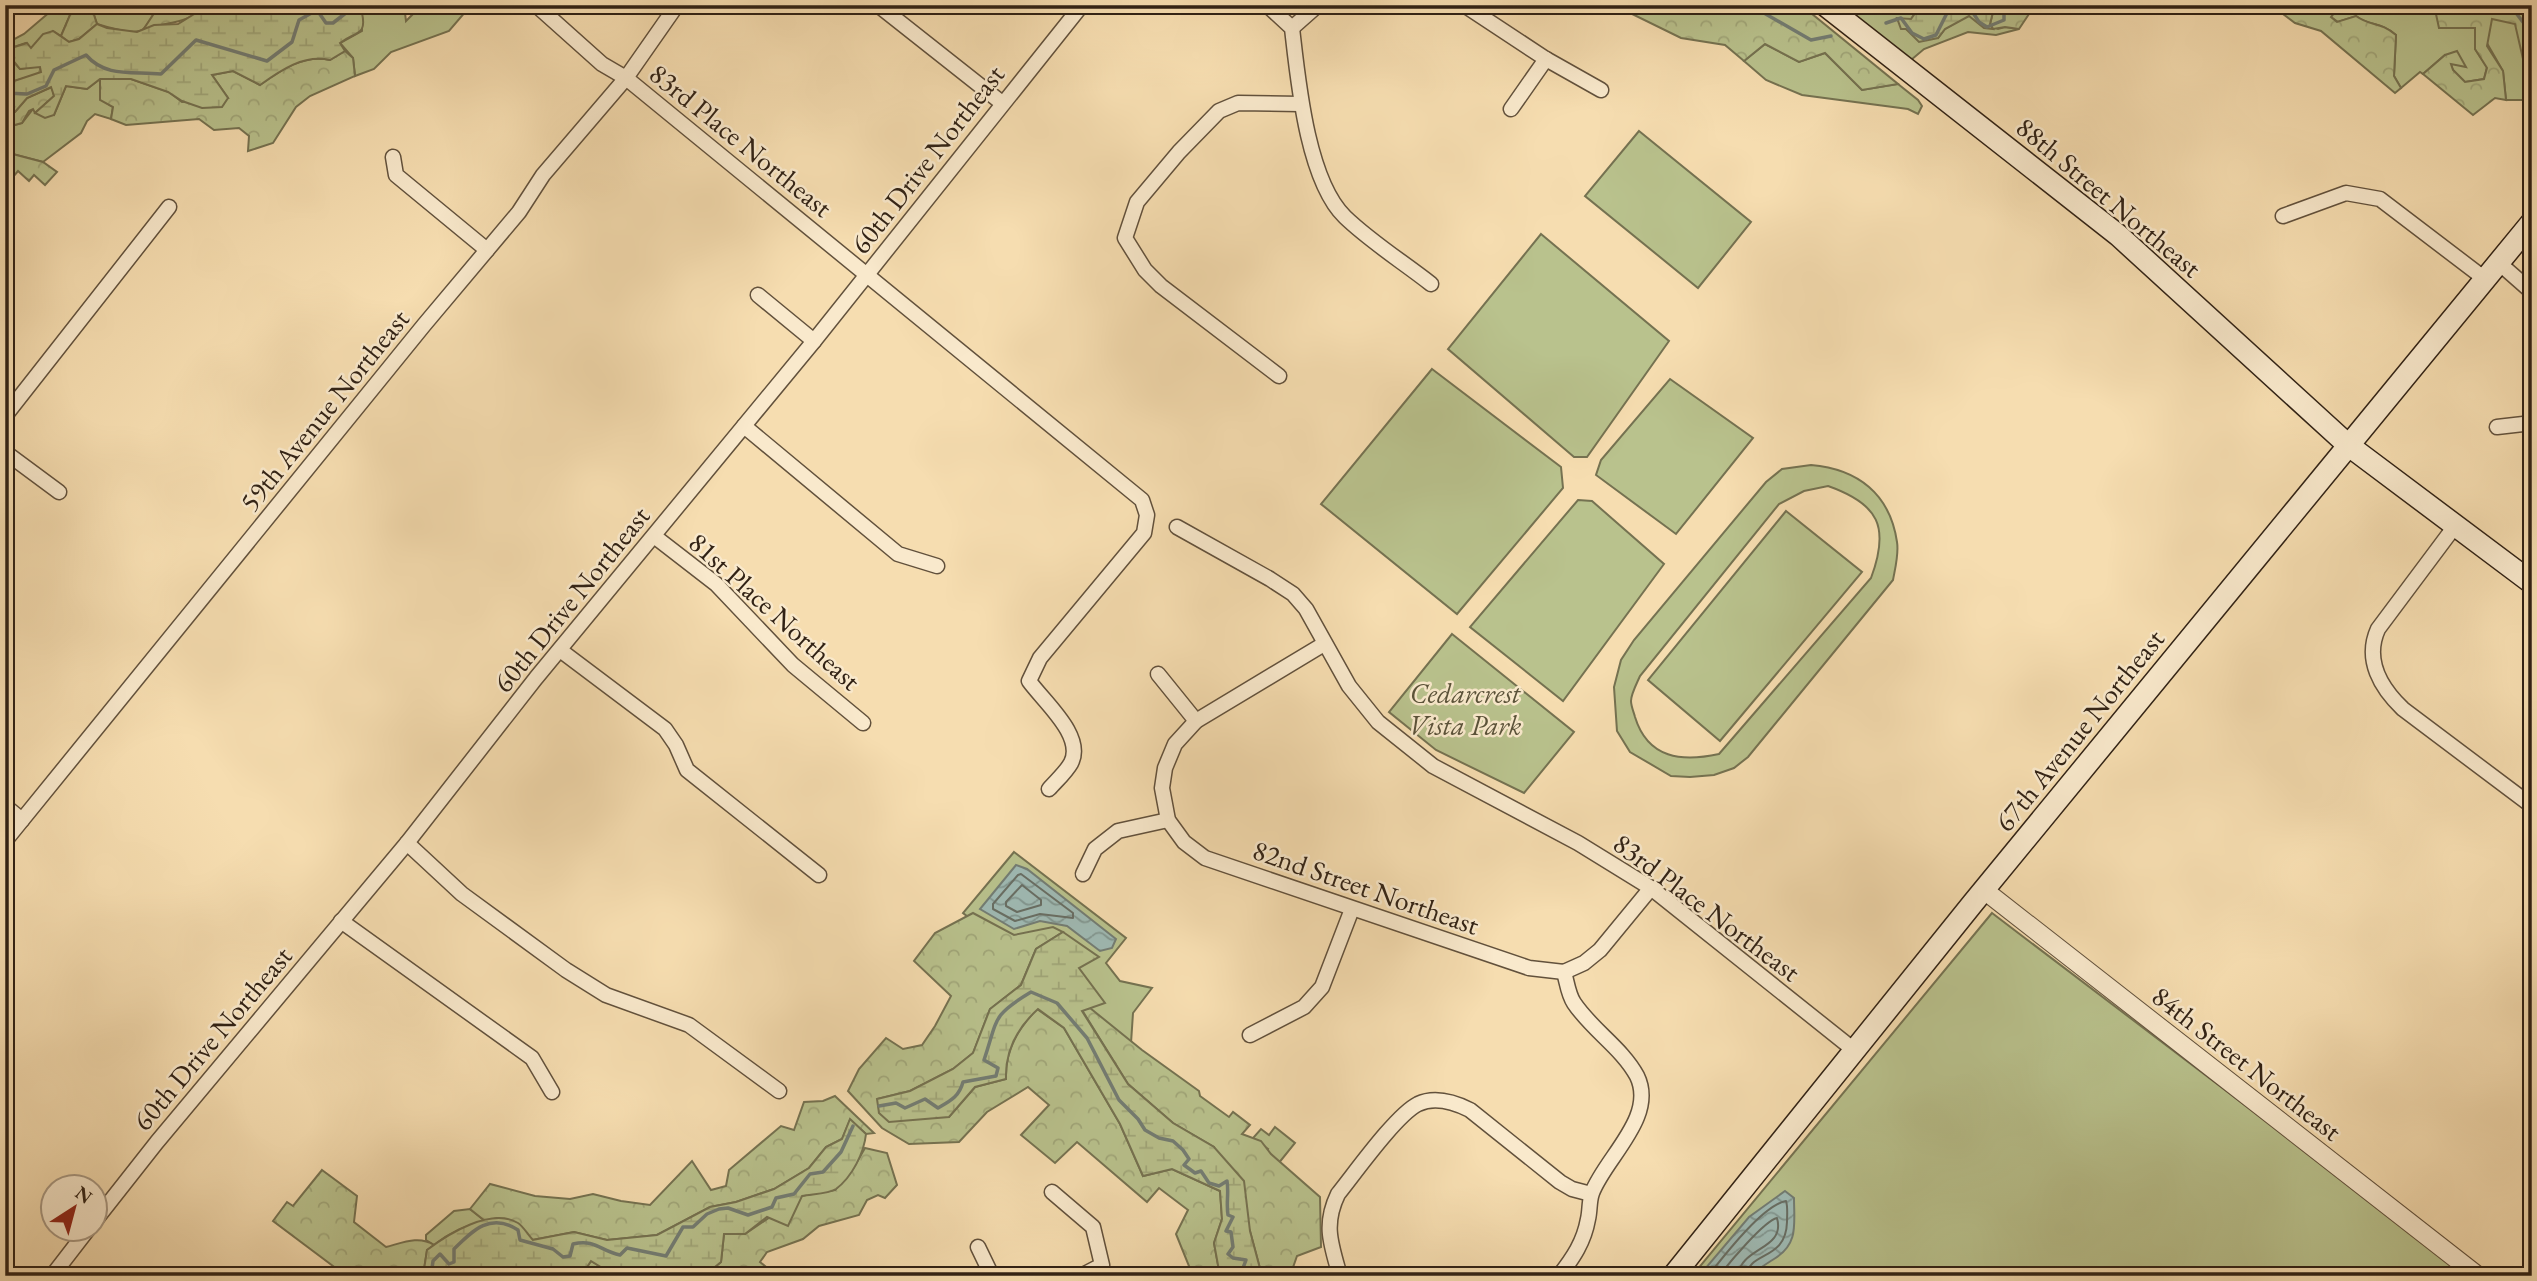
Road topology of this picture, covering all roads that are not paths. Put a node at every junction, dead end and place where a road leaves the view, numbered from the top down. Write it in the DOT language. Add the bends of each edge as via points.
graph roads {
  1 [pos="536,5"];
  2 [pos="677,5"];
  3 [pos="878,5"];
  4 [pos="1082,5"];
  5 [pos="1267,5"];
  6 [pos="1318,5"];
  7 [pos="1464,5"];
  8 [pos="1825,5"];
  9 [pos="1292,27"];
  10 [pos="1546,60"];
  11 [pos="626,78"];
  12 [pos="1601,90"];
  13 [pos="1002,103"];
  14 [pos="1300,104"];
  15 [pos="1511,109"];
  16 [pos="393,157"];
  17 [pos="169,207"];
  18 [pos="2283,216"];
  19 [pos="2532,222"];
  20 [pos="487,250"];
  21 [pos="2492,271"];
  22 [pos="867,274"];
  23 [pos="1431,284"];
  24 [pos="2532,292"];
  25 [pos="758,295"];
  26 [pos="814,341"];
  27 [pos="1279,376"];
  28 [pos="5,416"];
  29 [pos="2532,424"];
  30 [pos="744,426"];
  31 [pos="2497,428"];
  32 [pos="2348,445"];
  33 [pos="5,453"];
  34 [pos="59,492"];
  35 [pos="2455,526"];
  36 [pos="1177,527"];
  37 [pos="654,536"];
  38 [pos="937,566"];
  39 [pos="2532,583"];
  40 [pos="1324,644"];
  41 [pos="560,650"];
  42 [pos="1158,674"];
  43 [pos="1196,721"];
  44 [pos="863,723"];
  45 [pos="1049,789"];
  46 [pos="2532,806"];
  47 [pos="5,807"];
  48 [pos="22,820"];
  49 [pos="1168,820"];
  50 [pos="5,841"];
  51 [pos="407,843"];
  52 [pos="1083,874"];
  53 [pos="819,875"];
  54 [pos="1651,888"];
  55 [pos="1984,890"];
  56 [pos="1352,909"];
  57 [pos="341,921"];
  58 [pos="1564,972"];
  59 [pos="1250,1035"];
  60 [pos="1854,1050"];
  61 [pos="779,1091"];
  62 [pos="552,1092"];
  63 [pos="1052,1192"];
  64 [pos="1591,1194"];
  65 [pos="108,1204"];
  66 [pos="78,1242"];
  67 [pos="978,1247"];
  68 [pos="52,1276"];
  69 [pos="992,1276"];
  70 [pos="1081,1276"];
  71 [pos="1340,1276"];
  72 [pos="1559,1276"];
  73 [pos="1673,1276"];
  74 [pos="2478,1276"];
  1 -- 11 [label="street, 83rd Place Northeast" via="602,64"];
  2 -- 11 [label="street, 59th Avenue Northeast"];
  3 -- 13 [label="street"];
  4 -- 13 [label="street, 60th Drive Northeast"];
  5 -- 9 [label="street"];
  6 -- 9 [label="street"];
  7 -- 10 [label="street"];
  8 -- 32 [label="main road, 88th Street Northeast" via="2118,235"];
  9 -- 14 [label="street"];
  10 -- 12 [label="street"];
  10 -- 15 [label="street"];
  11 -- 20 [label="street, 59th Avenue Northeast" via="543,175"];
  11 -- 22 [label="street, 83rd Place Northeast"];
  13 -- 22 [label="street, 60th Drive Northeast"];
  14 -- 23 [label="street" via="1324,188 1344,216"];
  14 -- 27 [label="street" via="1238,103 1219,111 1137,202 1125,238 1144,270 1161,286"];
  16 -- 20 [label="street" via="396,175"];
  17 -- 28 [label="street"];
  18 -- 21 [label="street" via="2346,193 2380,199"];
  19 -- 21 [label="main road, 67th Avenue Northeast"];
  20 -- 48 [label="street, 59th Avenue Northeast"];
  21 -- 24 [label="street"];
  21 -- 32 [label="main road, 67th Avenue Northeast"];
  22 -- 26 [label="street, 60th Drive Northeast"];
  22 -- 45 [label="street, 83rd Place Northeast" via="1143,500 1147,515 1144,533 1040,658 1030,681 1068,729 1074,744 1072,761"];
  25 -- 26 [label="street"];
  26 -- 30 [label="street, 60th Drive Northeast"];
  29 -- 31 [label="street"];
  30 -- 37 [label="street, 60th Drive Northeast"];
  30 -- 38 [label="street" via="898,554"];
  32 -- 35 [label="main road, 88th Street Northeast"];
  32 -- 55 [label="main road, 67th Avenue Northeast"];
  33 -- 34 [label="street"];
  35 -- 39 [label="main road, 88th Street Northeast"];
  35 -- 46 [label="street" via="2378,629 2372,659 2390,696 2403,709"];
  36 -- 40 [label="street, 83rd Place Northeast" via="1293,594 1306,608"];
  37 -- 41 [label="street, 60th Drive Northeast"];
  37 -- 44 [label="street, 81st Place Northeast" via="716,584 793,665"];
  40 -- 43 [label="street"];
  40 -- 54 [label="street, 83rd Place Northeast" via="1378,722 1433,766 1578,843"];
  41 -- 51 [label="street, 60th Drive Northeast"];
  41 -- 53 [label="street" via="665,729 687,770"];
  42 -- 43 [label="street"];
  43 -- 49 [label="street" via="1175,744 1165,768 1162,788"];
  47 -- 48 [label="street"];
  48 -- 50 [label="street, 59th Avenue Northeast"];
  49 -- 52 [label="street" via="1118,831 1095,849"];
  49 -- 56 [label="street, 82nd Street Northeast" via="1184,842 1205,859"];
  51 -- 57 [label="street, 60th Drive Northeast"];
  51 -- 61 [label="street" via="462,894 566,970 606,995 689,1025"];
  54 -- 58 [label="street" via="1600,950"];
  54 -- 60 [label="street, 83rd Place Northeast"];
  55 -- 60 [label="main road, 67th Avenue Northeast"];
  55 -- 74 [label="street, 84th Street Northeast"];
  56 -- 58 [label="street, 82nd Street Northeast" via="1529,968"];
  56 -- 59 [label="street" via="1322,987 1304,1007"];
  57 -- 62 [label="street" via="532,1058"];
  57 -- 65 [label="street, 60th Drive Northeast"];
  58 -- 64 [label="street" via="1572,1000 1628,1063 1639,1086 1632,1129"];
  60 -- 73 [label="main road, 67th Avenue Northeast"];
  63 -- 70 [label="street" via="1093,1227 1102,1265"];
  64 -- 71 [label="street" via="1560,1182 1470,1110 1444,1100 1418,1104 1398,1120 1338,1194 1329,1238"];
  64 -- 72 [label="street" via="1582,1243"];
  66 -- 68 [label="street"];
  67 -- 69 [label="street"];
}
